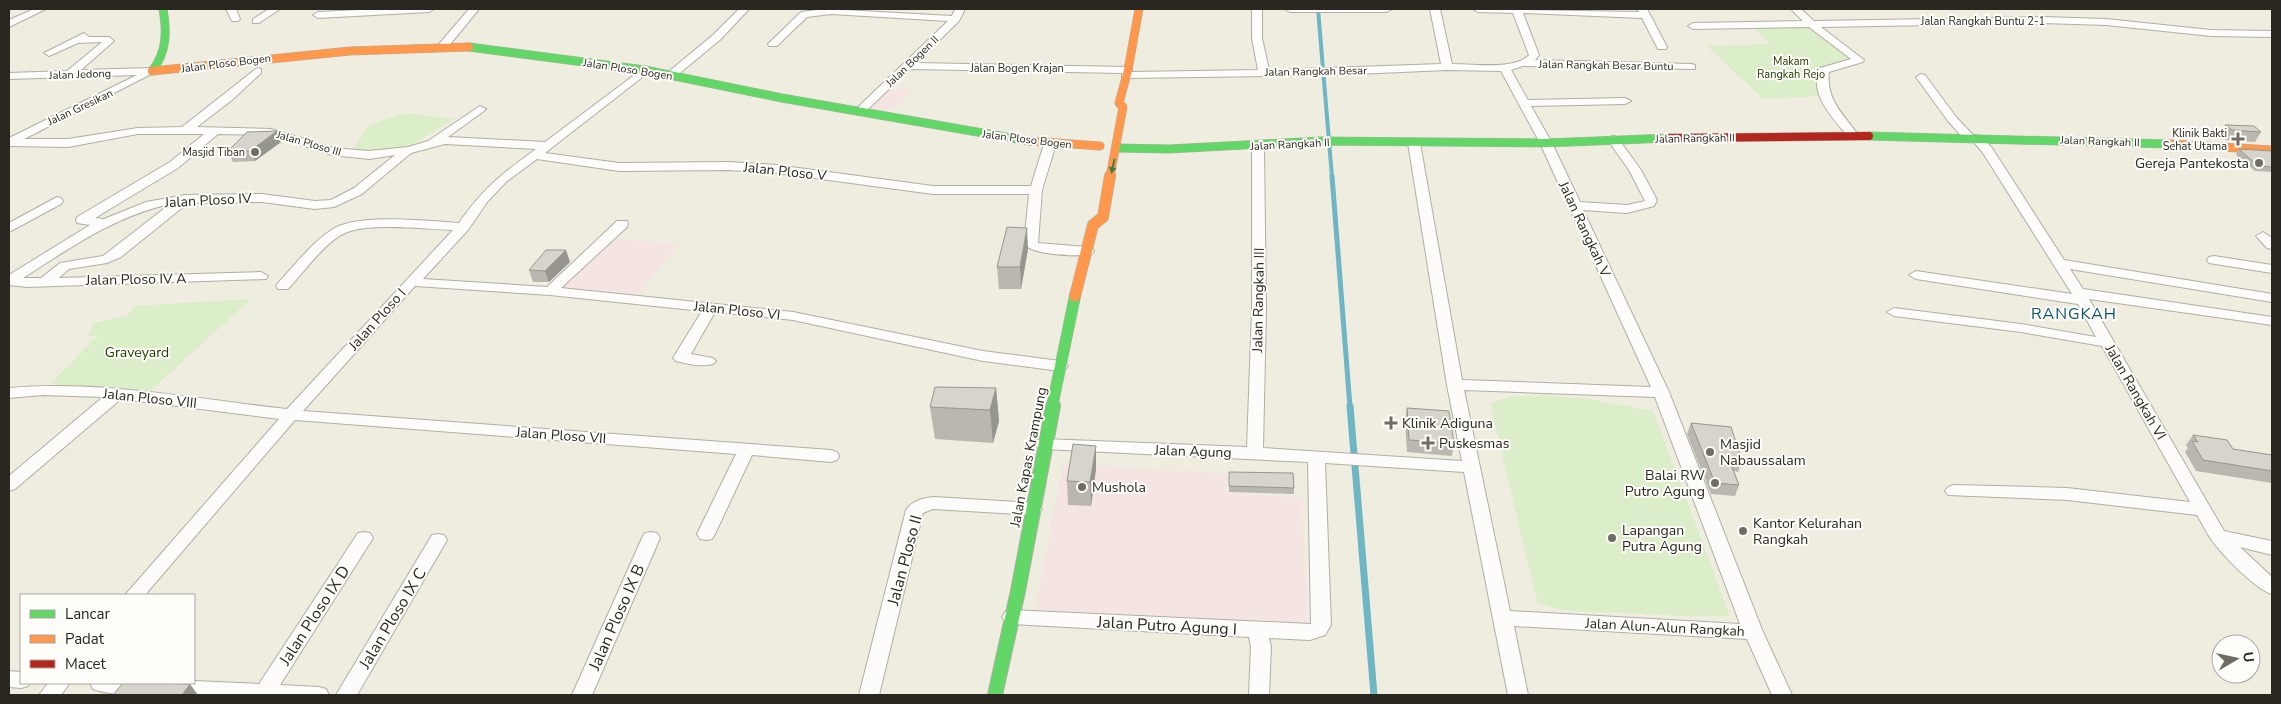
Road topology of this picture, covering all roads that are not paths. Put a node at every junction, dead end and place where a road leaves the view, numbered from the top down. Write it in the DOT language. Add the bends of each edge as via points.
graph roads {
  1 [pos="41,9"];
  2 [pos="163,9"];
  3 [pos="232,9"];
  4 [pos="275,9"];
  5 [pos="429,9"];
  6 [pos="474,9"];
  7 [pos="744,9"];
  8 [pos="1139,9"];
  9 [pos="1258,9"];
  10 [pos="1290,9"];
  11 [pos="1367,9"];
  12 [pos="1387,9"];
  13 [pos="1435,9"];
  14 [pos="1478,9"];
  15 [pos="1516,9"];
  16 [pos="1796,9"];
  17 [pos="831,10"];
  18 [pos="1315,10"];
  19 [pos="1326,10"];
  20 [pos="355,11"];
  21 [pos="1644,12"];
  22 [pos="958,14"];
  23 [pos="318,15"];
  24 [pos="235,20"];
  25 [pos="256,21"];
  26 [pos="1810,23"];
  27 [pos="9,24"];
  28 [pos="1694,26"];
  29 [pos="93,32"];
  30 [pos="2272,34"];
  31 [pos="76,40"];
  32 [pos="773,44"];
  33 [pos="444,46"];
  34 [pos="1662,46"];
  35 [pos="49,53"];
  36 [pos="1522,64"];
  37 [pos="906,66"];
  38 [pos="1447,67"];
  39 [pos="1691,67"];
  40 [pos="1505,68"];
  41 [pos="645,70"];
  42 [pos="152,71"];
  43 [pos="257,71"];
  44 [pos="1127,72"];
  45 [pos="1264,73"];
  46 [pos="70,74"];
  47 [pos="671,75"];
  48 [pos="9,76"];
  49 [pos="1921,77"];
  50 [pos="1624,101"];
  51 [pos="1119,102"];
  52 [pos="1523,103"];
  53 [pos="480,109"];
  54 [pos="860,111"];
  55 [pos="1109,114"];
  56 [pos="185,130"];
  57 [pos="216,130"];
  58 [pos="1852,135"];
  59 [pos="1973,138"];
  60 [pos="1613,140"];
  61 [pos="9,143"];
  62 [pos="430,143"];
  63 [pos="1414,143"];
  64 [pos="1546,143"];
  65 [pos="1050,144"];
  66 [pos="548,146"];
  67 [pos="1101,146"];
  68 [pos="1258,146"];
  69 [pos="1117,148"];
  70 [pos="409,150"];
  71 [pos="2272,150"];
  72 [pos="533,155"];
  73 [pos="1036,190"];
  74 [pos="184,199"];
  75 [pos="57,201"];
  76 [pos="1575,206"];
  77 [pos="103,223"];
  78 [pos="622,224"];
  79 [pos="462,227"];
  80 [pos="9,228"];
  81 [pos="1087,251"];
  82 [pos="2214,260"];
  83 [pos="2059,263"];
  84 [pos="2272,269"];
  85 [pos="1916,275"];
  86 [pos="261,276"];
  87 [pos="10,281"];
  88 [pos="46,281"];
  89 [pos="411,282"];
  90 [pos="283,286"];
  91 [pos="550,292"];
  92 [pos="2080,296"];
  93 [pos="2272,298"];
  94 [pos="712,307"];
  95 [pos="1894,312"];
  96 [pos="2272,321"];
  97 [pos="2108,342"];
  98 [pos="708,361"];
  99 [pos="1060,366"];
  100 [pos="1455,385"];
  101 [pos="1661,392"];
  102 [pos="9,393"];
  103 [pos="117,394"];
  104 [pos="291,414"];
  105 [pos="1044,444"];
  106 [pos="747,449"];
  107 [pos="1254,453"];
  108 [pos="831,456"];
  109 [pos="1316,458"];
  110 [pos="1473,467"];
  111 [pos="9,485"];
  112 [pos="1954,491"];
  113 [pos="1033,509"];
  114 [pos="2204,510"];
  115 [pos="706,534"];
  116 [pos="2218,536"];
  117 [pos="364,538"];
  118 [pos="651,538"];
  119 [pos="438,540"];
  120 [pos="2272,548"];
  121 [pos="2272,587"];
  122 [pos="135,594"];
  123 [pos="1012,617"];
  124 [pos="1502,618"];
  125 [pos="1257,630"];
  126 [pos="1753,632"];
  127 [pos="59,684"];
  128 [pos="121,684"];
  129 [pos="265,691"];
  130 [pos="50,695"];
  131 [pos="319,695"];
  132 [pos="346,695"];
  133 [pos="582,695"];
  134 [pos="869,695"];
  135 [pos="995,695"];
  136 [pos="1259,695"];
  137 [pos="1518,695"];
  138 [pos="1782,695"];
  1 -- 27 [label="street"];
  2 -- 42 [label="street" via="166,46 160,63"];
  3 -- 24 [label="street"];
  4 -- 25 [label="street"];
  5 -- 20 [label="street"];
  6 -- 33 [label="street"];
  7 -- 47 [label="street"];
  8 -- 44 [label="street, Jalan Kapas Krampung"];
  9 -- 45 [label="street" via="1257,38"];
  10 -- 18 [label="street"];
  11 -- 12 [label="street"];
  11 -- 19 [label="street"];
  13 -- 38 [label="street"];
  14 -- 15 [label="street"];
  15 -- 21 [label="street"];
  15 -- 36 [label="street" via="1534,52 1532,59"];
  16 -- 26 [label="street"];
  17 -- 22 [label="street"];
  17 -- 32 [label="street" via="804,14"];
  18 -- 19 [label="street"];
  20 -- 23 [label="street"];
  21 -- 34 [label="street, Jalan Rangkah Besar Buntu"];
  22 -- 37 [label="street, Jalan Bogen II"];
  26 -- 28 [label="street, Jalan Rangkah Buntu 2-1"];
  26 -- 30 [label="street, Jalan Rangkah Buntu 2-1" via="2061,20 2203,32"];
  26 -- 58 [label="street" via="1859,60 1829,67 1822,77 1824,97"];
  29 -- 31 [label="street"];
  31 -- 35 [label="street"];
  31 -- 46 [label="street" via="106,39 109,42"];
  33 -- 41 [label="street, Jalan Ploso Bogen" via="481,47"];
  33 -- 42 [label="street, Jalan Ploso Bogen" via="354,48"];
  36 -- 39 [label="street, Jalan Rangkah Besar Buntu"];
  36 -- 40 [label="street, Jalan Rangkah Besar Buntu"];
  37 -- 44 [label="street, Jalan Bogen Krajan"];
  37 -- 54 [label="street, Jalan Bogen II"];
  38 -- 40 [label="street, Jalan Rangkah Besar"];
  38 -- 45 [label="street, Jalan Rangkah Besar"];
  40 -- 52 [label="street, Jalan Rangkah V"];
  41 -- 47 [label="street, Jalan Ploso Bogen"];
  41 -- 66 [label="street, Jalan Ploso I"];
  42 -- 46 [label="street, Jalan Jedong"];
  42 -- 61 [label="street, Jalan Gresikan"];
  43 -- 56 [label="street"];
  44 -- 45 [label="street, Jalan Rangkah Besar"];
  44 -- 51 [label="street, Jalan Kapas Krampung"];
  46 -- 48 [label="street, Jalan Jedong"];
  47 -- 54 [label="street, Jalan Ploso Bogen"];
  49 -- 59 [label="street, Jalan Rangkah VI" via="1952,119"];
  50 -- 52 [label="street"];
  51 -- 55 [label="street, Jalan Kapas Krampung" via="1111,106"];
  51 -- 69 [label="street, Jalan Kapas Krampung" via="1123,107"];
  52 -- 64 [label="street, Jalan Rangkah V"];
  53 -- 62 [label="street"];
  54 -- 65 [label="street, Jalan Ploso Bogen"];
  56 -- 57 [label="street, Jalan Ploso III"];
  56 -- 61 [label="street, Jalan Ploso III" via="138,131 68,143"];
  57 -- 70 [label="street, Jalan Ploso III" via="271,132 332,151 356,154 380,155"];
  57 -- 77 [label="street" via="174,165 82,220"];
  58 -- 59 [label="street, Jalan Rangkah II"];
  58 -- 60 [label="street, Jalan Rangkah II"];
  59 -- 71 [label="street, Jalan Rangkah II"];
  59 -- 83 [label="street, Jalan Rangkah VI" via="1988,151"];
  60 -- 64 [label="street, Jalan Rangkah II"];
  60 -- 76 [label="street" via="1635,170 1650,203 1626,208"];
  62 -- 66 [label="street, Jalan Ploso III" via="470,140"];
  62 -- 70 [label="street, Jalan Ploso III"];
  63 -- 64 [label="street, Jalan Rangkah II"];
  63 -- 68 [label="street, Jalan Rangkah II" via="1320,141"];
  63 -- 100 [label="street"];
  64 -- 76 [label="street, Jalan Rangkah V"];
  65 -- 67 [label="street, Jalan Ploso Bogen"];
  65 -- 73 [label="street"];
  66 -- 72 [label="street, Jalan Ploso I"];
  68 -- 69 [label="street, Jalan Rangkah II"];
  68 -- 107 [label="street, Jalan Rangkah III"];
  69 -- 81 [label="street, Jalan Kapas Krampung, one-way" via="1103,217 1090,221"];
  70 -- 74 [label="street, Jalan Ploso IV" via="358,191 334,203 307,204 253,198"];
  72 -- 73 [label="street, Jalan Ploso V" via="619,167 776,169 933,190"];
  72 -- 79 [label="street, Jalan Ploso I" via="483,198"];
  73 -- 81 [label="street" via="1031,220 1032,245"];
  74 -- 77 [label="street, Jalan Ploso IV" via="150,205"];
  74 -- 88 [label="street" via="116,254 107,259 64,266"];
  75 -- 80 [label="street"];
  76 -- 101 [label="street, Jalan Rangkah V"];
  77 -- 87 [label="street, Jalan Ploso IV"];
  78 -- 91 [label="street"];
  79 -- 89 [label="street, Jalan Ploso I"];
  79 -- 90 [label="street" via="364,224 347,227 334,234"];
  81 -- 99 [label="street, Jalan Kapas Krampung"];
  82 -- 84 [label="street"];
  83 -- 92 [label="street, Jalan Rangkah VI"];
  83 -- 93 [label="street"];
  85 -- 92 [label="street"];
  86 -- 88 [label="street, Jalan Ploso IV A"];
  87 -- 88 [label="street, Jalan Ploso IV A"];
  89 -- 91 [label="street, Jalan Ploso VI"];
  89 -- 104 [label="street, Jalan Ploso I"];
  91 -- 94 [label="street, Jalan Ploso VI"];
  92 -- 96 [label="street"];
  92 -- 97 [label="street, Jalan Rangkah VI"];
  94 -- 98 [label="street" via="681,358"];
  94 -- 99 [label="street, Jalan Ploso VI" via="813,319 984,356"];
  95 -- 97 [label="street"];
  97 -- 114 [label="street, Jalan Rangkah VI"];
  99 -- 105 [label="street, Jalan Kapas Krampung"];
  100 -- 101 [label="street"];
  100 -- 110 [label="street"];
  101 -- 126 [label="street, Jalan Alun-Alun Rangkah"];
  102 -- 103 [label="street, Jalan Ploso VIII" via="58,390"];
  103 -- 104 [label="street, Jalan Ploso VIII"];
  103 -- 111 [label="street"];
  104 -- 106 [label="street, Jalan Ploso VII"];
  104 -- 122 [label="street, Jalan Ploso I"];
  105 -- 107 [label="street, Jalan Agung"];
  105 -- 113 [label="street, Jalan Kapas Krampung"];
  106 -- 108 [label="street, Jalan Ploso VII"];
  106 -- 115 [label="street"];
  107 -- 109 [label="street, Jalan Agung"];
  109 -- 110 [label="street, Jalan Agung"];
  109 -- 125 [label="street" via="1321,625 1318,630 1310,632"];
  110 -- 124 [label="street"];
  112 -- 114 [label="street" via="2067,494"];
  113 -- 123 [label="street, Jalan Kapas Krampung"];
  113 -- 134 [label="street, Jalan Ploso II" via="933,503 916,510"];
  114 -- 116 [label="street, Jalan Rangkah VI"];
  116 -- 120 [label="street"];
  116 -- 121 [label="street, Jalan Rangkah VI"];
  117 -- 129 [label="street, Jalan Ploso IX D"];
  118 -- 133 [label="street, Jalan Ploso IX B"];
  119 -- 132 [label="street, Jalan Ploso IX C"];
  123 -- 125 [label="street, Jalan Putro Agung I"];
  123 -- 135 [label="street, Jalan Kapas Krampung"];
  124 -- 126 [label="street, Jalan Alun-Alun Rangkah"];
  124 -- 137 [label="street"];
  125 -- 136 [label="street, Jalan Putro Agung I" via="1261,647"];
  126 -- 138 [label="street"];
  127 -- 130 [label="street"];
  128 -- 129 [label="street"];
  129 -- 131 [label="street"];
}
